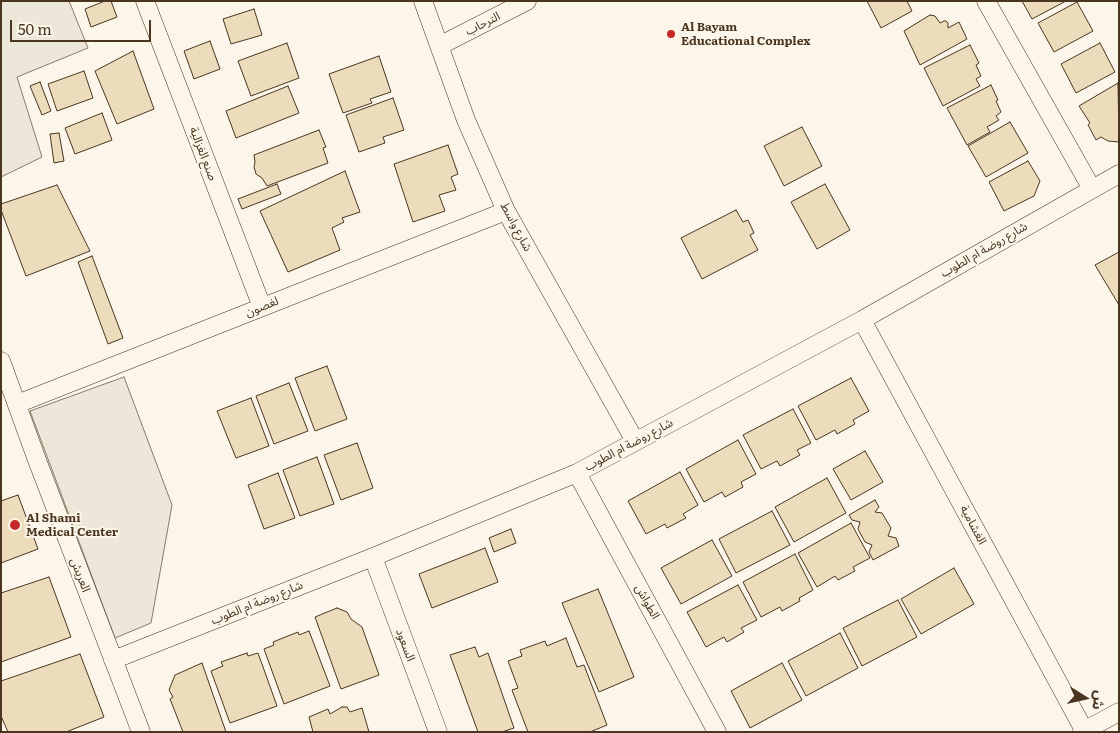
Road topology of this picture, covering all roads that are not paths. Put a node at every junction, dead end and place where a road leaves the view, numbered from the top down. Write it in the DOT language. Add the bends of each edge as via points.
graph roads {
  1 [pos="145,1"];
  2 [pos="423,1"];
  3 [pos="527,1"];
  4 [pos="986,1"];
  5 [pos="438,46"];
  6 [pos="1119,174"];
  7 [pos="1092,189"];
  8 [pos="506,211"];
  9 [pos="262,308"];
  10 [pos="862,320"];
  11 [pos="1,360"];
  12 [pos="17,404"];
  13 [pos="635,441"];
  14 [pos="576,473"];
  15 [pos="373,557"];
  16 [pos="113,660"];
  17 [pos="1119,712"];
  18 [pos="1083,731"];
  19 [pos="141,732"];
  20 [pos="438,732"];
  21 [pos="717,732"];
  1 -- 9 [label="street, صنع الغزالية"];
  2 -- 5 [label="street, شارع واسط"];
  3 -- 5 [label="street, الترحاب"];
  4 -- 7 [label="street"];
  5 -- 8 [label="street, شارع واسط"];
  6 -- 7 [label="street, شارع روضة ام الطوب"];
  7 -- 10 [label="street, شارع روضة ام الطوب"];
  8 -- 9 [label="street, لغصون"];
  8 -- 13 [label="street, شارع واسط"];
  9 -- 12 [label="street, لغصون"];
  10 -- 13 [label="street, شارع روضة ام الطوب"];
  10 -- 18 [label="street, الغشامية"];
  11 -- 12 [label="street, العريش"];
  12 -- 16 [label="street, العريش"];
  13 -- 14 [label="street, شارع روضة ام الطوب"];
  14 -- 15 [label="street, شارع روضة ام الطوب"];
  14 -- 21 [label="street, الطواش"];
  15 -- 16 [label="street, شارع روضة ام الطوب"];
  15 -- 20 [label="street, السعود"];
  16 -- 19 [label="street, العريش"];
  17 -- 18 [label="street"];
}
